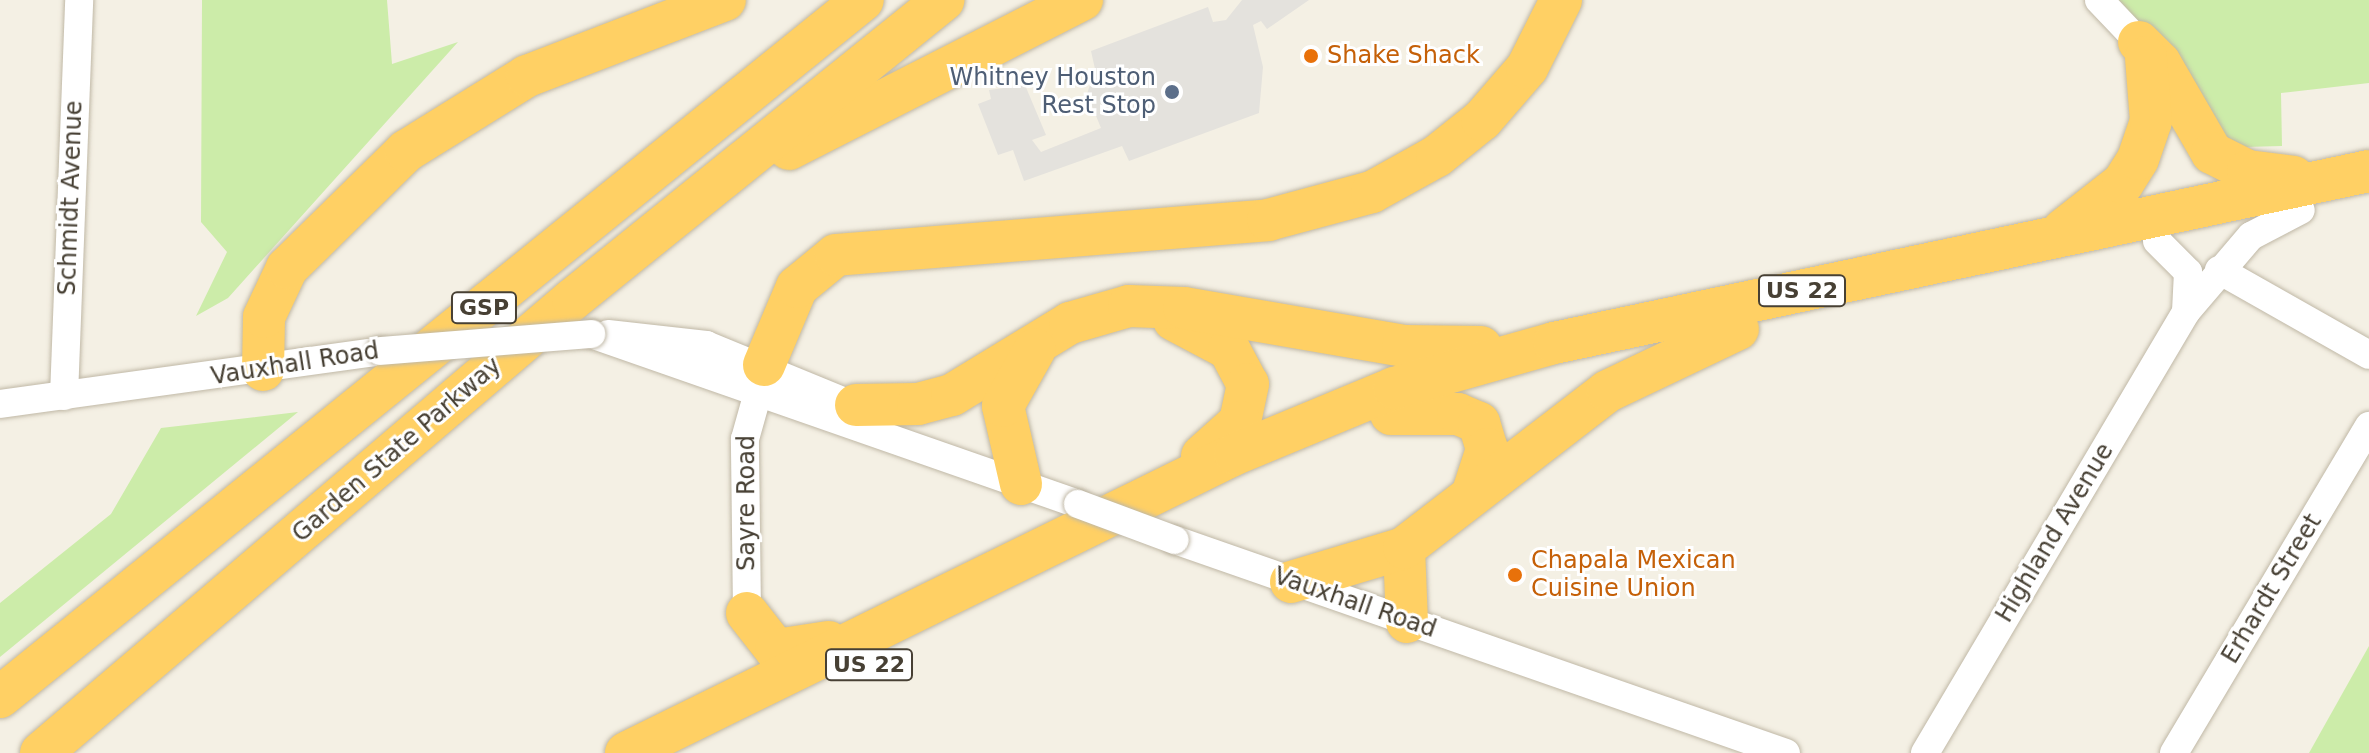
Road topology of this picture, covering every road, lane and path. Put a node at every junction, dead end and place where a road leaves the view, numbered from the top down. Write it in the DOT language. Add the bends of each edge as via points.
graph roads {
  1 [pos="79,0"];
  2 [pos="725,0"];
  3 [pos="863,0"];
  4 [pos="944,0"];
  5 [pos="1082,0"];
  6 [pos="1561,0"];
  7 [pos="2099,0"];
  8 [pos="2139,42"];
  9 [pos="2369,171"];
  10 [pos="2314,195"];
  11 [pos="700,196"];
  12 [pos="2369,196"];
  13 [pos="2050,238"];
  14 [pos="2157,241"];
  15 [pos="2219,270"];
  16 [pos="1114,309"];
  17 [pos="2186,312"];
  18 [pos="1738,329"];
  19 [pos="591,334"];
  20 [pos="1051,334"];
  21 [pos="1554,343"];
  22 [pos="2369,355"];
  23 [pos="263,370"];
  24 [pos="761,380"];
  25 [pos="64,396"];
  26 [pos="0,404"];
  27 [pos="856,405"];
  28 [pos="1391,414"];
  29 [pos="2369,426"];
  30 [pos="925,450"];
  31 [pos="1021,484"];
  32 [pos="1473,492"];
  33 [pos="1135,502"];
  34 [pos="1404,548"];
  35 [pos="1291,582"];
  36 [pos="747,613"];
  37 [pos="103,614"];
  38 [pos="1407,622"];
  39 [pos="879,628"];
  40 [pos="135,674"];
  41 [pos="0,677"];
  42 [pos="0,697"];
  43 [pos="694,735"];
  44 [pos="41,753"];
  45 [pos="61,753"];
  46 [pos="626,753"];
  47 [pos="1786,753"];
  48 [pos="1925,753"];
  49 [pos="2174,753"];
  1 -- 25 [label="street, Schmidt Avenue"];
  2 -- 23 [label="highway" via="527,76 406,151 287,268 264,317"];
  3 -- 37 [label="highway, GSP"];
  4 -- 11 [label="highway, Garden State Parkway / GSP"];
  5 -- 11 [label="highway"];
  6 -- 24 [label="highway" via="1539,49 1499,102 1437,156 1381,187 1268,220 836,255 797,287"];
  7 -- 8 [label="street"];
  8 -- 10 [label="highway" via="2160,63 2212,153"];
  8 -- 13 [label="highway" via="2152,109 2138,159 2112,193"];
  9 -- 10 [label="highway, US 22"];
  10 -- 12 [label="highway, US 22"];
  10 -- 13 [label="highway, US 22"];
  10 -- 14 [label="highway, US 22"];
  10 -- 15 [label="street, Highland Avenue" via="2251,236"];
  11 -- 40 [label="highway, Garden State Parkway / GSP"];
  13 -- 21 [label="highway, US 22"];
  14 -- 17 [label="street, Highland Avenue" via="2188,272"];
  14 -- 18 [label="highway, US 22"];
  15 -- 17 [label="street, Highland Avenue"];
  15 -- 22 [label="street"];
  16 -- 20 [label="highway"];
  16 -- 21 [label="highway" via="1170,306 1418,347"];
  16 -- 33 [label="highway" via="1208,334 1236,358 1249,394 1226,439"];
  17 -- 48 [label="street, Highland Avenue"];
  18 -- 28 [label="highway, US 22" via="1515,377"];
  18 -- 32 [label="highway" via="1623,382"];
  19 -- 23 [label="street, Vauxhall Road, bridge" via="380,351"];
  19 -- 24 [label="street, Vauxhall Road" via="673,366"];
  19 -- 24 [label="street, Vauxhall Road" via="682,338"];
  20 -- 27 [label="highway" via="952,395 918,404"];
  20 -- 31 [label="highway" via="1016,373 1003,406"];
  21 -- 33 [label="highway, US 22" via="1361,400"];
  23 -- 25 [label="street, Vauxhall Road"];
  24 -- 27 [label="street, Vauxhall Road"];
  24 -- 30 [label="street, Vauxhall Road"];
  24 -- 36 [label="street, Sayre Road" via="745,439"];
  25 -- 26 [label="street, Vauxhall Road"];
  27 -- 30 [label="street, Vauxhall Road"];
  28 -- 32 [label="highway" via="1458,414 1479,423 1487,449"];
  28 -- 43 [label="highway, US 22"];
  29 -- 49 [label="street, Erhardt Street"];
  30 -- 31 [label="street, Vauxhall Road"];
  31 -- 35 [label="street, Vauxhall Road, bridge"];
  32 -- 34 [label="highway"];
  33 -- 39 [label="highway, US 22"];
  34 -- 35 [label="highway"];
  34 -- 38 [label="highway"];
  35 -- 38 [label="street, Vauxhall Road"];
  36 -- 39 [label="highway" via="763,640 784,651"];
  36 -- 43 [label="highway" via="736,674"];
  37 -- 41 [label="highway"];
  37 -- 42 [label="highway, GSP"];
  38 -- 47 [label="street, Vauxhall Road"];
  39 -- 43 [label="highway, US 22"];
  40 -- 44 [label="highway, Garden State Parkway / GSP"];
  40 -- 45 [label="highway"];
  43 -- 46 [label="highway, US 22"];
}
